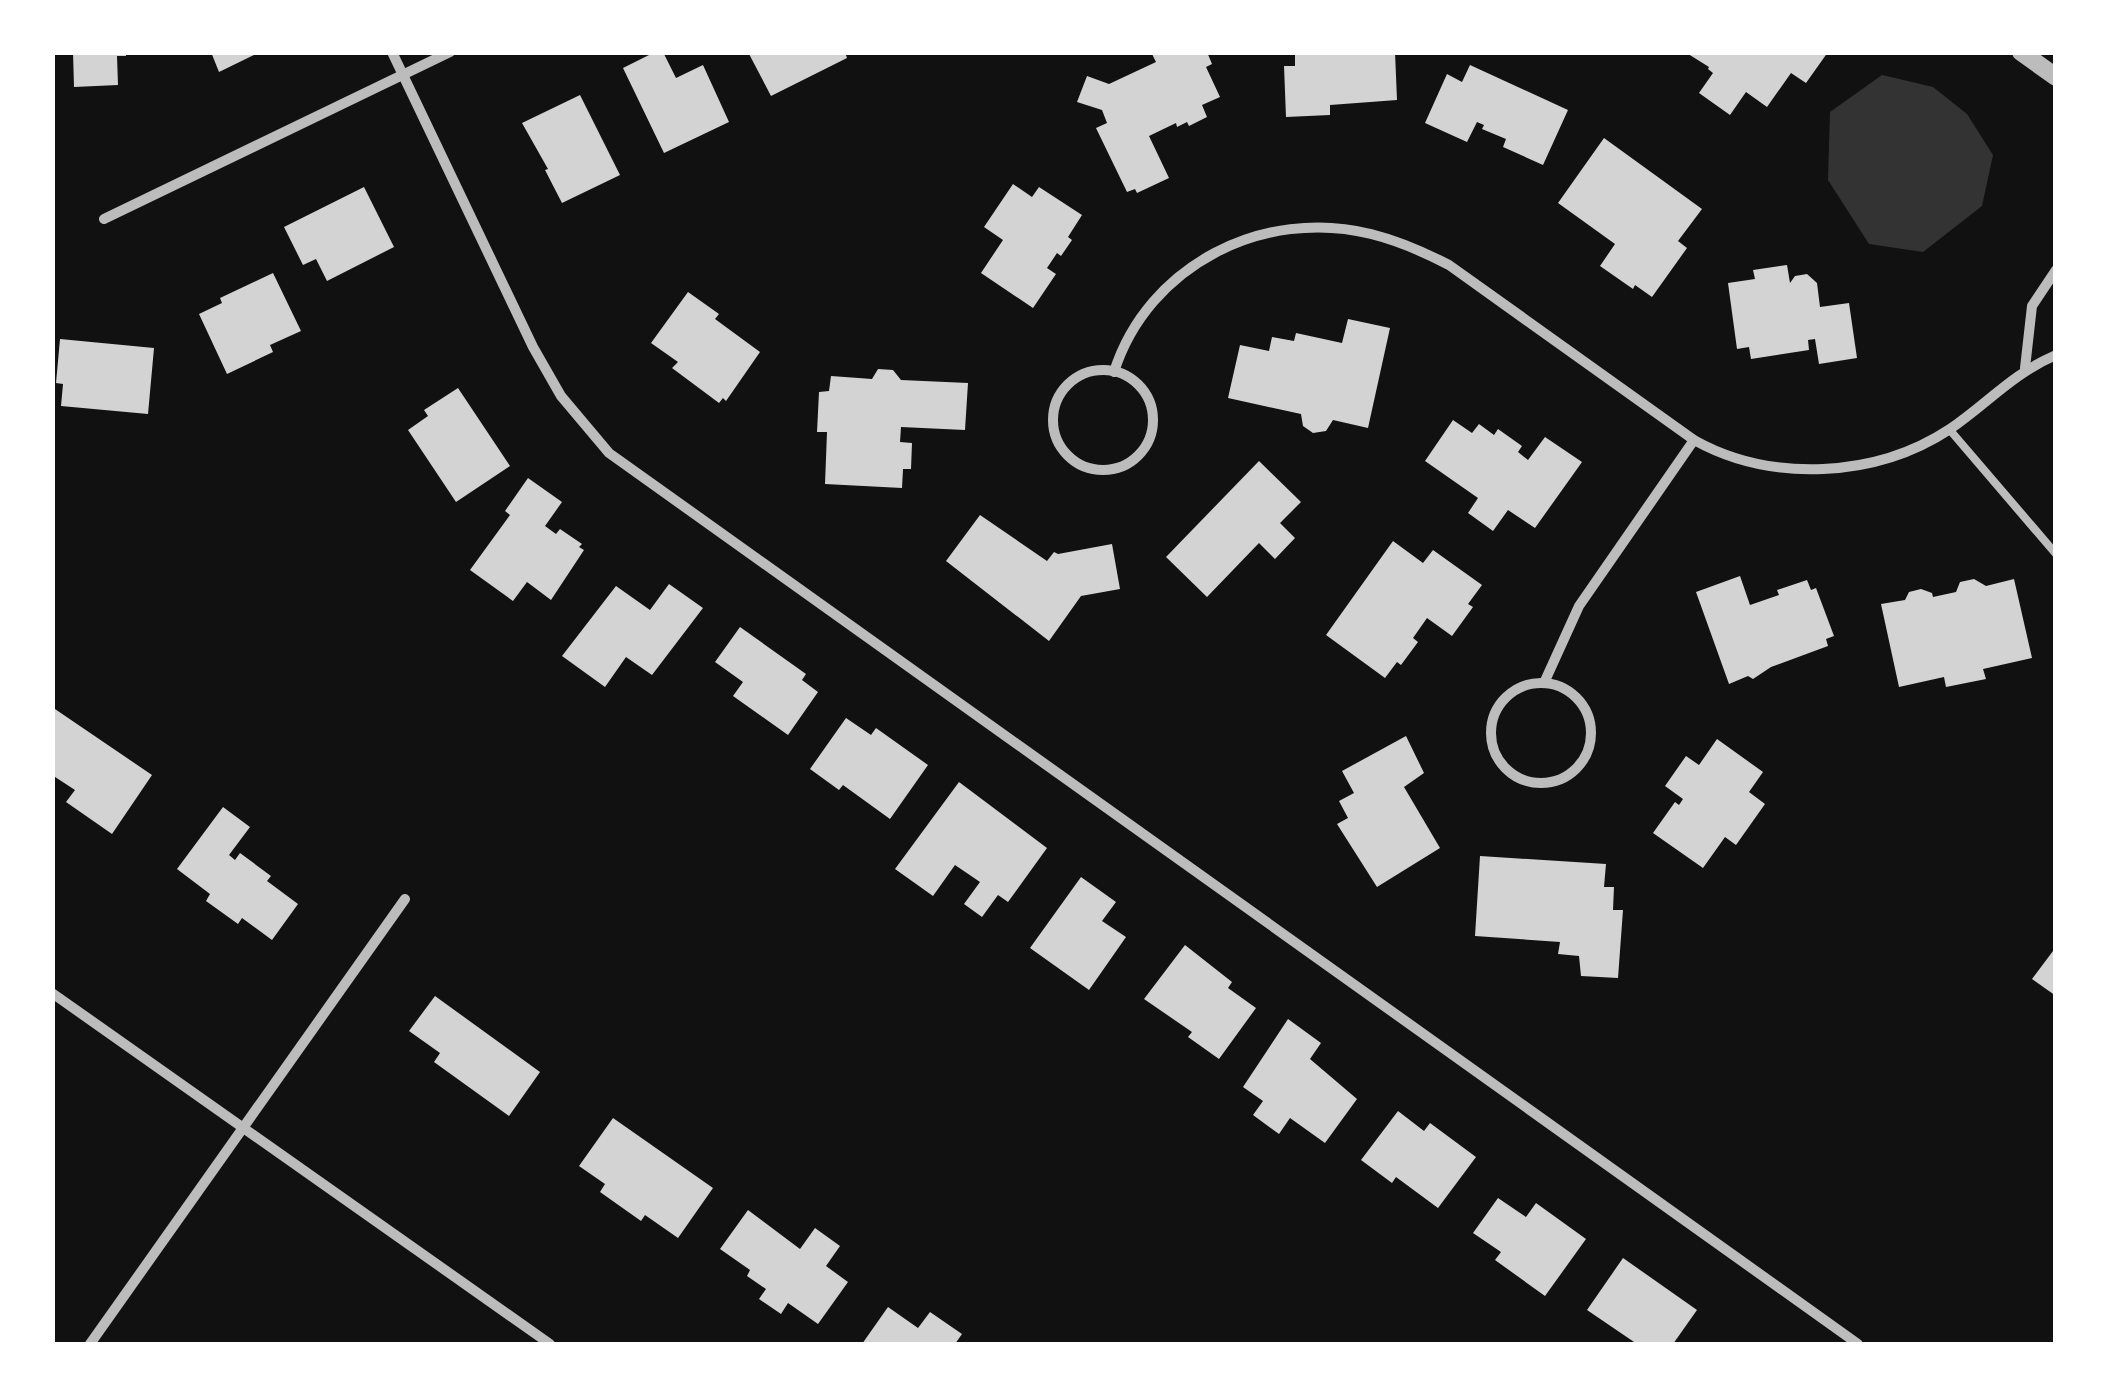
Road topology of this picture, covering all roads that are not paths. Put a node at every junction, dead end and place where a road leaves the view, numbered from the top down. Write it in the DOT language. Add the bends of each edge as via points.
graph roads {
  1 [pos="392,52"];
  2 [pos="450,52"];
  3 [pos="2021,52"];
  4 [pos="403,75"];
  5 [pos="2056,77"];
  6 [pos="104,219"];
  7 [pos="2056,270"];
  8 [pos="2056,355"];
  9 [pos="2025,368"];
  10 [pos="1114,372"];
  11 [pos="1949,429"];
  12 [pos="1694,440"];
  13 [pos="2056,554"];
  14 [pos="1544,683"];
  15 [pos="404,899"];
  16 [pos="52,992"];
  17 [pos="244,1128"];
  18 [pos="90,1344"];
  19 [pos="550,1344"];
  20 [pos="1858,1344"];
  1 -- 4 [label="street"];
  2 -- 4 [label="street"];
  3 -- 5 [label="street"];
  4 -- 6 [label="street"];
  4 -- 20 [label="street" via="533,347 561,396 608,453"];
  7 -- 9 [label="street" via="2032,306"];
  8 -- 9 [label="street"];
  9 -- 11 [label="street"];
  10 -- 10 [label="street" via="1077,378 1054,409 1060,446 1084,466 1119,468 1138,456 1150,436 1152,412 1143,391"];
  10 -- 12 [label="street" via="1150,305 1200,259 1267,233 1335,229 1418,249 1449,265"];
  11 -- 12 [label="street" via="1886,458 1817,469 1746,460"];
  11 -- 13 [label="lane"];
  12 -- 14 [label="street" via="1579,606"];
  14 -- 14 [label="street" via="1504,698 1491,727 1506,767 1545,783 1581,763 1591,733 1574,695"];
  15 -- 17 [label="street"];
  16 -- 17 [label="street"];
  17 -- 18 [label="street"];
  17 -- 19 [label="street"];
}
